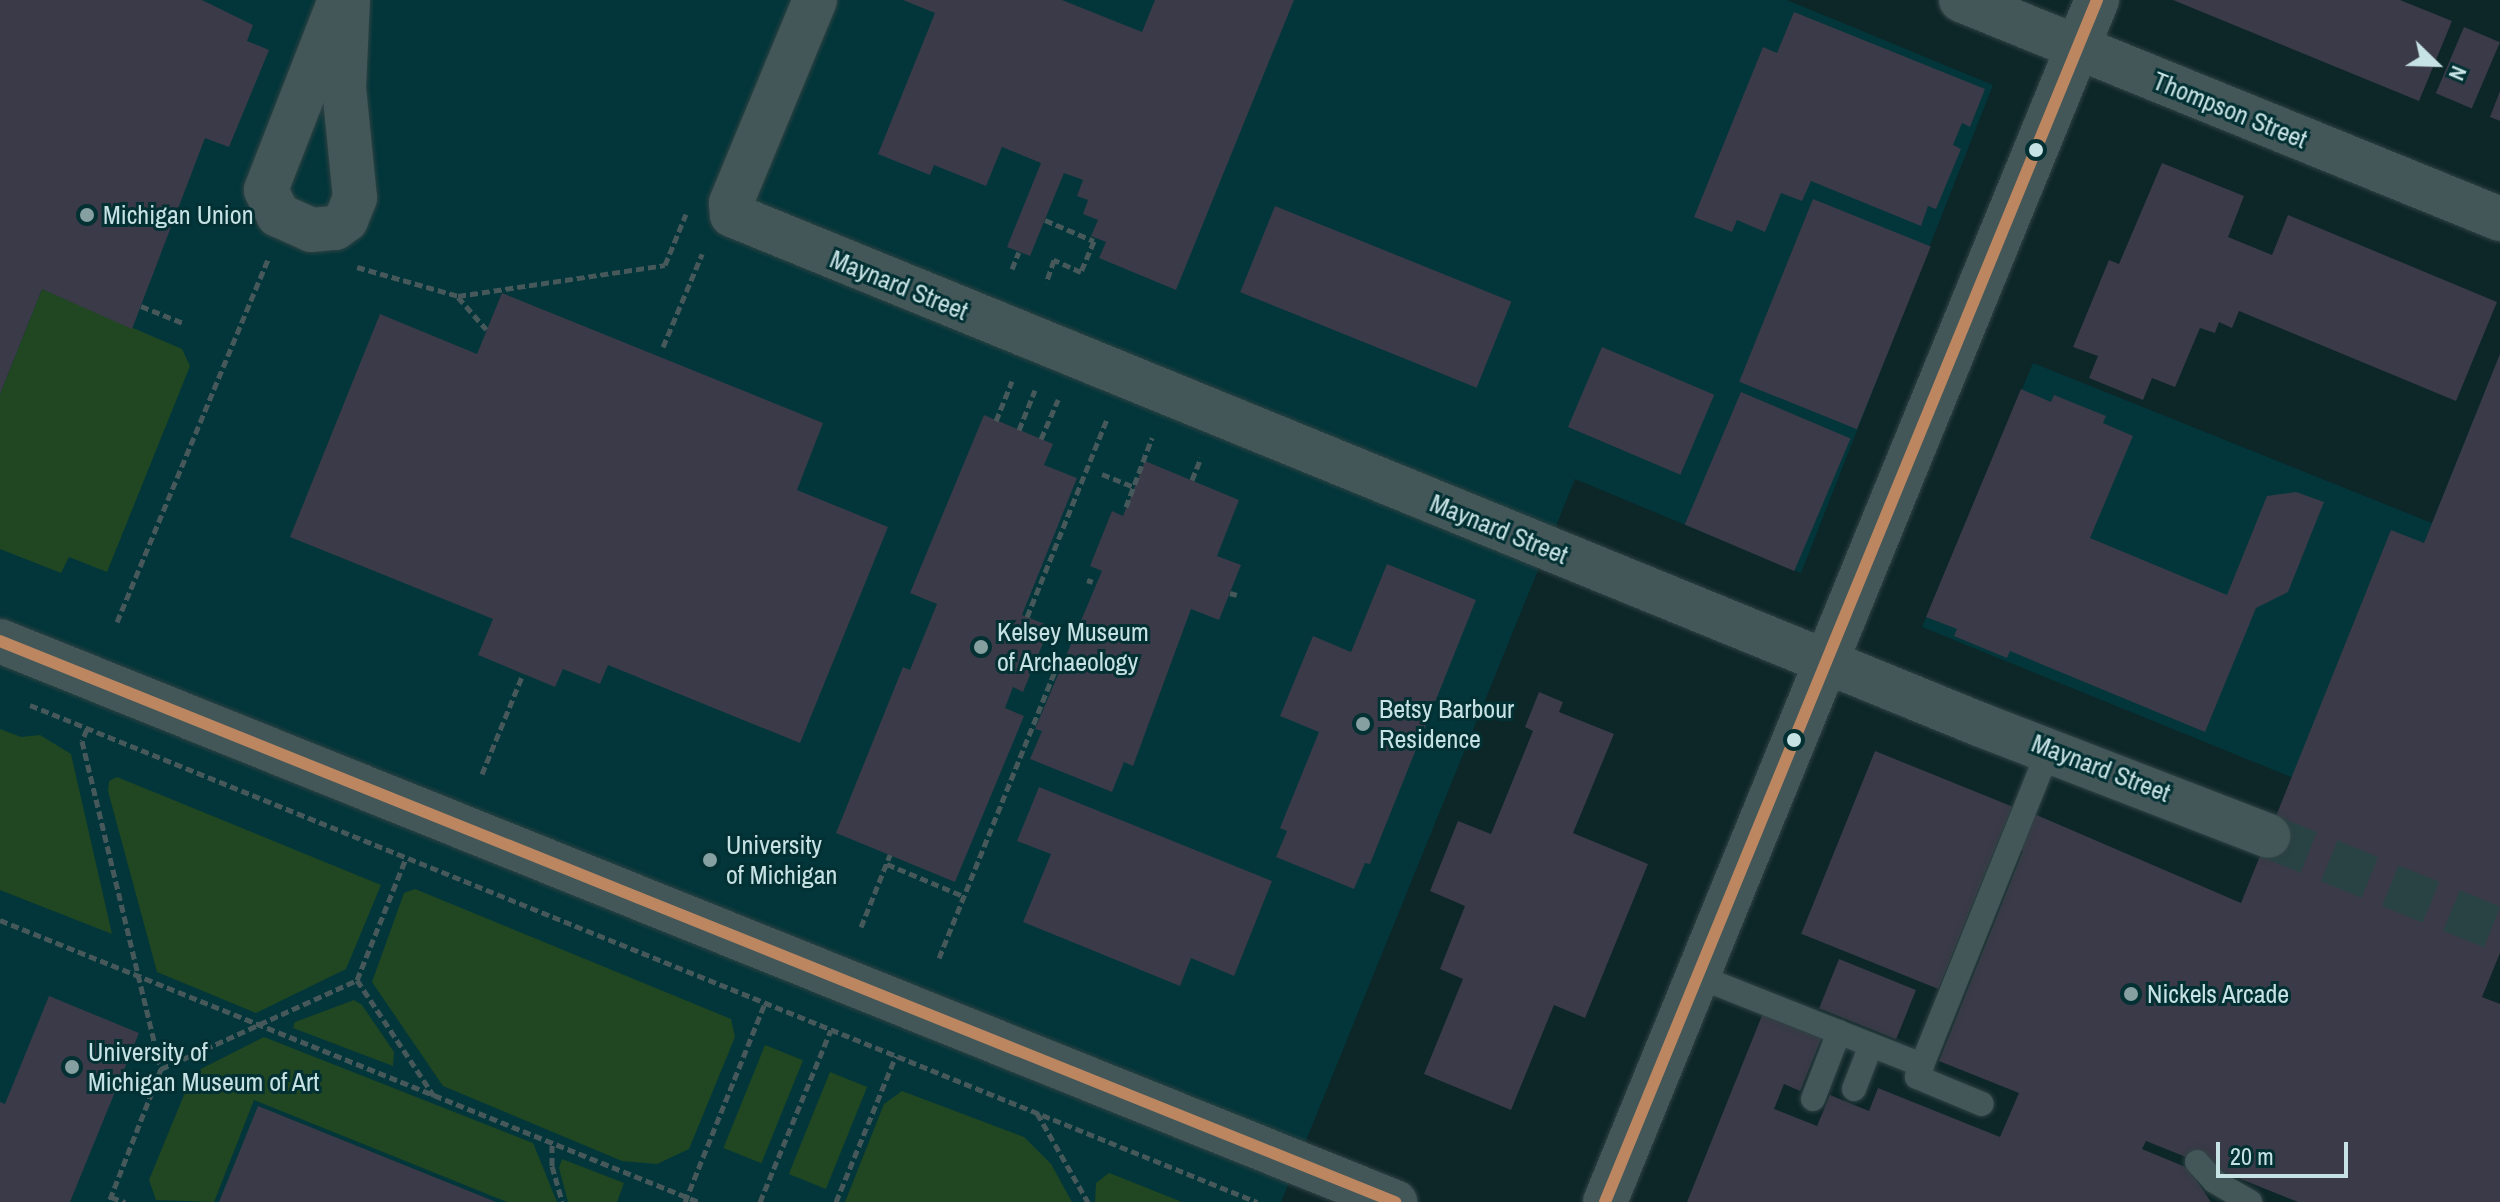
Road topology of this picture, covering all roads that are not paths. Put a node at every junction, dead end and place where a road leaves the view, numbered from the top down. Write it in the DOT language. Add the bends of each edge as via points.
graph roads {
  1 [pos="340,0"];
  2 [pos="348,0"];
  3 [pos="815,0"];
  4 [pos="1961,0"];
  5 [pos="2097,0"];
  6 [pos="2078,48"];
  7 [pos="2500,219"];
  8 [pos="0,641"];
  9 [pos="1826,661"];
  10 [pos="2049,749"];
  11 [pos="2268,836"];
  12 [pos="1697,976"];
  13 [pos="1839,1032"];
  14 [pos="1871,1045"];
  15 [pos="1922,1065"];
  16 [pos="1854,1089"];
  17 [pos="1813,1099"];
  18 [pos="1982,1104"];
  19 [pos="2197,1162"];
  20 [pos="1395,1202"];
  21 [pos="1605,1202"];
  22 [pos="2250,1202"];
  1 -- 2 [label="street" via="266,190 278,215 311,230 335,228 346,220 355,198 344,88"];
  3 -- 9 [label="street, Maynard Street" via="731,203 732,215"];
  4 -- 6 [label="street, Thompson Street"];
  5 -- 6 [label="street"];
  6 -- 7 [label="street, Thompson Street"];
  6 -- 9 [label="street"];
  8 -- 20 [label="street"];
  9 -- 10 [label="street, Maynard Street"];
  9 -- 12 [label="street"];
  10 -- 11 [label="street, Maynard Street"];
  10 -- 15 [label="lane"];
  12 -- 13 [label="lane"];
  12 -- 21 [label="street"];
  13 -- 14 [label="lane"];
  13 -- 17 [label="lane"];
  14 -- 15 [label="lane"];
  14 -- 16 [label="lane"];
  15 -- 18 [label="lane" via="1917,1077"];
  19 -- 22 [label="lane" via="2214,1181"];
}
